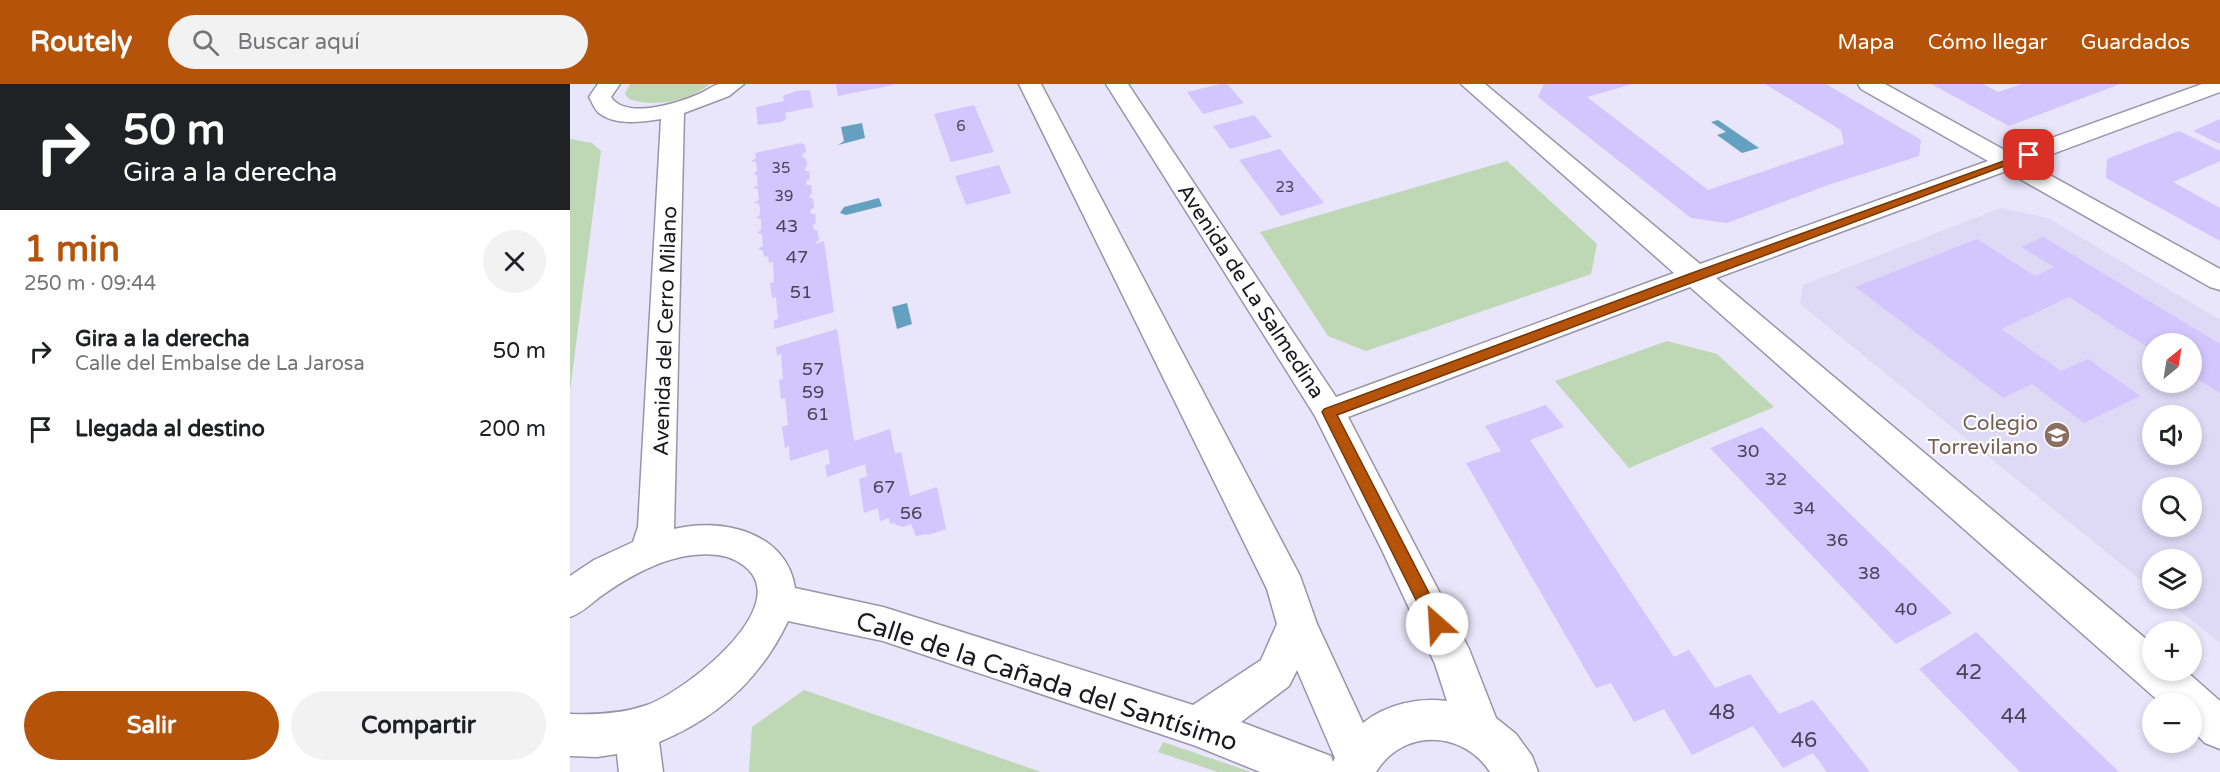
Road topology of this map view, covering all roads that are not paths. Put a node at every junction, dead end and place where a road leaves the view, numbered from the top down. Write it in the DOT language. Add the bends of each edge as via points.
graph roads {
  1 [pos="609,84"];
  2 [pos="732,84"];
  3 [pos="1030,84"];
  4 [pos="1117,84"];
  5 [pos="1869,84"];
  6 [pos="1477,85"];
  7 [pos="2220,85"];
  8 [pos="674,110"];
  9 [pos="2010,162"];
  10 [pos="1696,275"];
  11 [pos="2220,281"];
  12 [pos="1329,412"];
  13 [pos="648,551"];
  14 [pos="570,600"];
  15 [pos="775,601"];
  16 [pos="1297,624"];
  17 [pos="2142,660"];
  18 [pos="2166,681"];
  19 [pos="1196,726"];
  20 [pos="2220,728"];
  21 [pos="636,730"];
  22 [pos="1479,731"];
  23 [pos="570,735"];
  24 [pos="1354,765"];
  25 [pos="641,772"];
  26 [pos="1315,772"];
  27 [pos="1516,772"];
  1 -- 8 [label="street" via="600,97 609,109 636,114"];
  2 -- 8 [label="street" via="706,100"];
  3 -- 16 [label="street" via="1286,588"];
  4 -- 12 [label="street, Avenida de La Salmedina"];
  5 -- 9 [label="street"];
  6 -- 10 [label="street"];
  7 -- 9 [label="street"];
  8 -- 13 [label="street, Avenida del Cerro Milano" via="656,527"];
  9 -- 10 [label="street"];
  9 -- 11 [label="street"];
  10 -- 12 [label="street"];
  10 -- 17 [label="street"];
  12 -- 22 [label="street, Avenida de La Salmedina" via="1455,662"];
  13 -- 14 [label="street" via="609,570"];
  13 -- 15 [label="street" via="691,541 719,539 742,544 764,559 775,583"];
  15 -- 19 [label="street, Calle de la Cañada del Santísimo" via="883,624"];
  15 -- 21 [label="street" via="769,622 747,657 714,689 671,716"];
  16 -- 19 [label="street" via="1275,673"];
  16 -- 24 [label="street"];
  18 -- 20 [label="street"];
  19 -- 26 [label="street, Calle de la Cañada del Santísimo"];
  21 -- 23 [label="street" via="592,738"];
  21 -- 25 [label="street"];
  22 -- 24 [label="street" via="1454,721 1426,718 1400,723 1376,737"];
  22 -- 27 [label="street" via="1499,748"];
}
